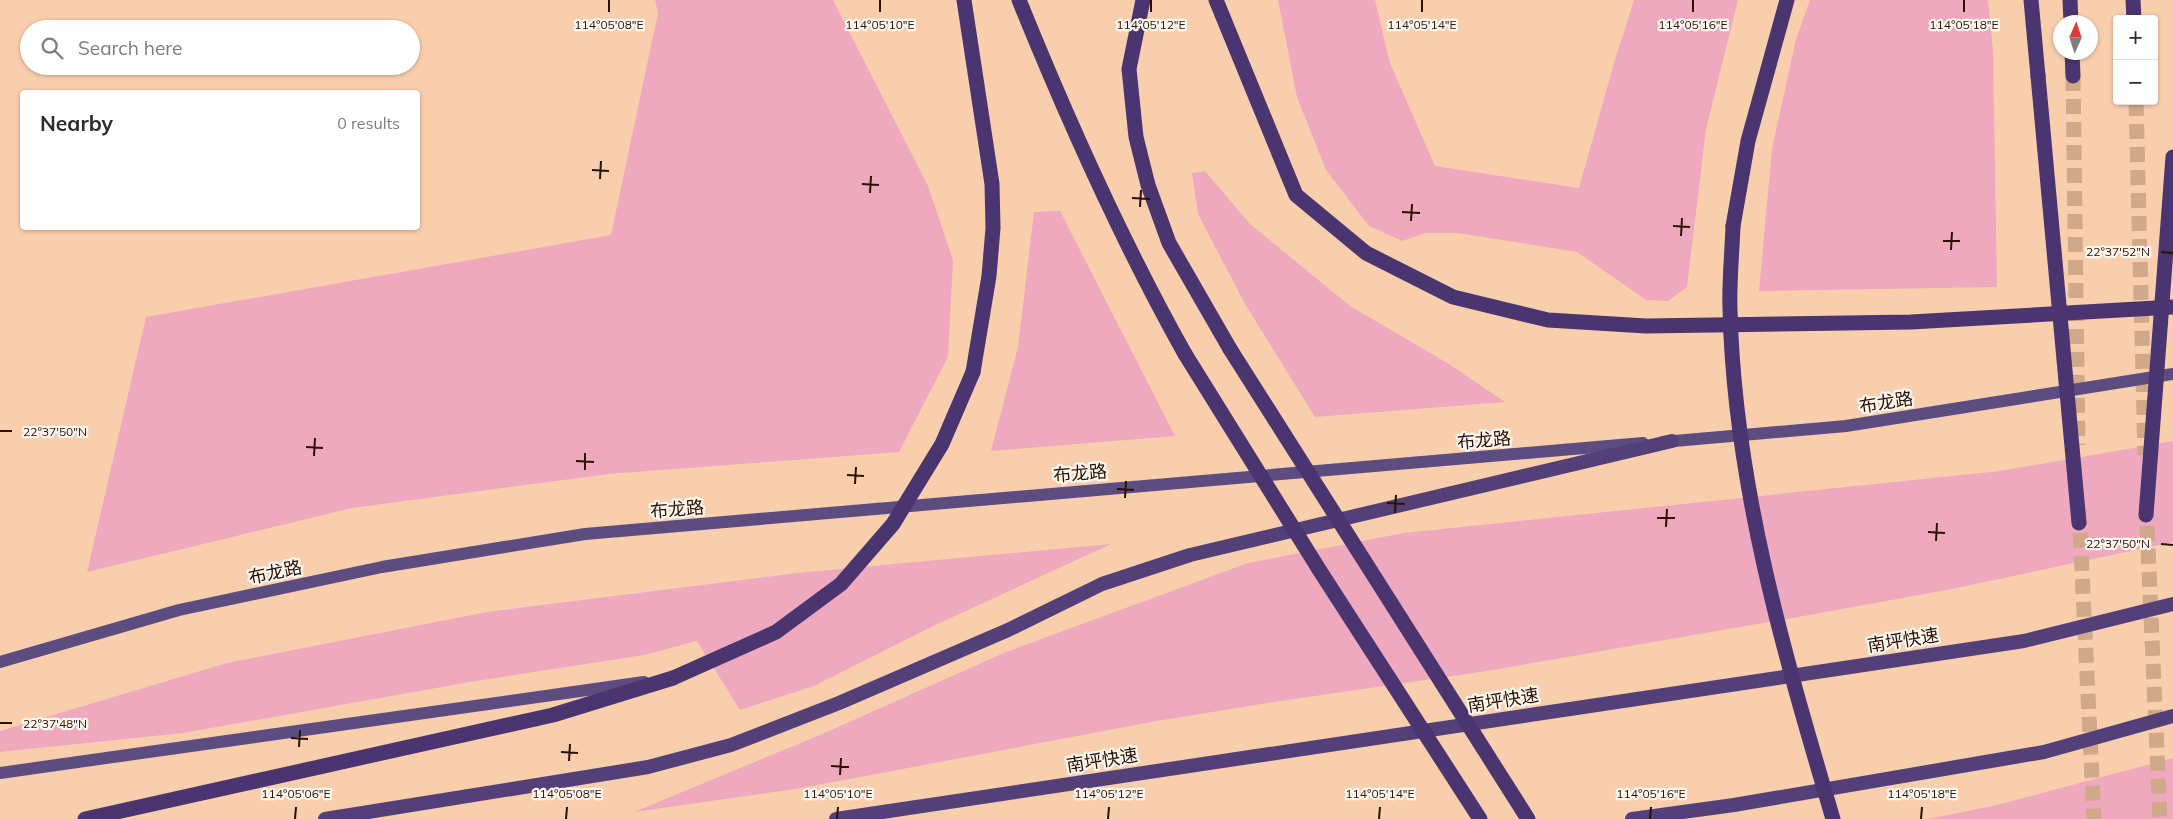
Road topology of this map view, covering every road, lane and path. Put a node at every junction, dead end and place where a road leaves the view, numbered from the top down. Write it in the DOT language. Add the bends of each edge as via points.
graph roads {
  1 [pos="964,0"];
  2 [pos="1019,0"];
  3 [pos="1143,0"];
  4 [pos="1216,0"];
  5 [pos="1787,0"];
  6 [pos="2031,0"];
  7 [pos="2070,0"];
  8 [pos="2133,0"];
  9 [pos="2071,15"];
  10 [pos="2134,15"];
  11 [pos="2072,60"];
  12 [pos="2073,76"];
  13 [pos="2173,157"];
  14 [pos="2173,307"];
  15 [pos="2173,374"];
  16 [pos="1672,441"];
  17 [pos="2146,515"];
  18 [pos="2079,523"];
  19 [pos="2173,604"];
  20 [pos="0,662"];
  21 [pos="674,678"];
  22 [pos="2173,716"];
  23 [pos="0,773"];
  24 [pos="85,819"];
  25 [pos="325,819"];
  26 [pos="836,819"];
  27 [pos="1480,819"];
  28 [pos="1528,819"];
  29 [pos="1632,819"];
  30 [pos="1833,819"];
  1 -- 21 [label="highway, bridge" via="992,184 989,276 973,372 942,444 893,524 841,584 776,632"];
  2 -- 27 [label="highway, bridge" via="1071,127 1153,298 1320,571"];
  3 -- 28 [label="highway, bridge" via="1129,69 1138,147 1169,243 1230,349"];
  4 -- 14 [label="highway" via="1296,195 1366,253 1454,297 1548,320 1646,326 1911,322"];
  5 -- 30 [label="highway, bridge" via="1748,140 1733,226 1731,318 1736,395 1751,506 1785,656"];
  6 -- 18 [label="highway, bridge"];
  7 -- 9 [label="highway"];
  8 -- 10 [label="highway"];
  11 -- 12 [label="highway"];
  13 -- 17 [label="highway, bridge"];
  15 -- 16 [label="main road, 布龙路" via="1846,426"];
  16 -- 20 [label="main road, 布龙路" via="585,534 382,567 179,610"];
  16 -- 25 [label="highway" via="1190,555 1102,584 1008,630 839,703 731,745 648,767"];
  19 -- 26 [label="highway, 南坪快速" via="2024,641"];
  21 -- 23 [label="main road"];
  21 -- 24 [label="highway" via="553,715"];
  22 -- 29 [label="highway" via="2044,752 1734,805"];
}
